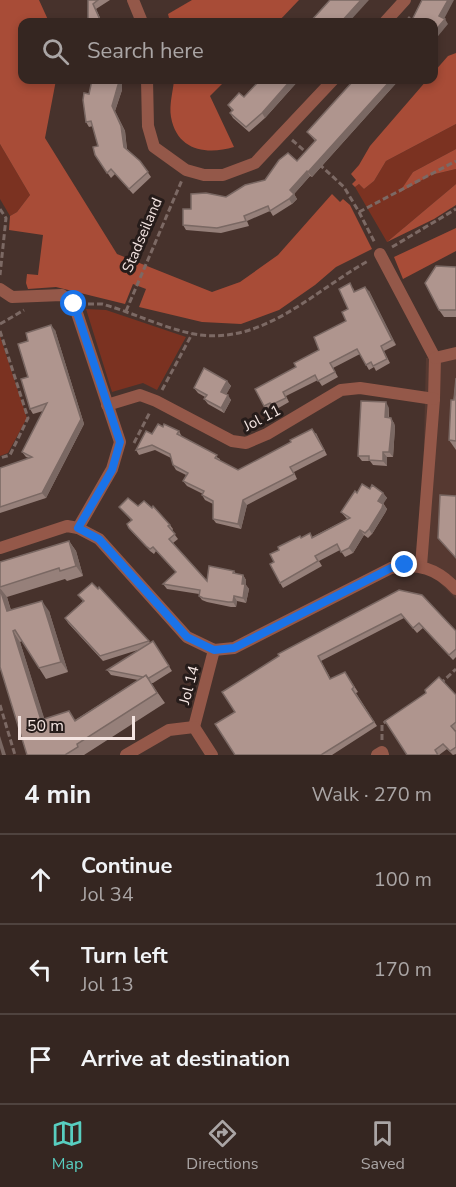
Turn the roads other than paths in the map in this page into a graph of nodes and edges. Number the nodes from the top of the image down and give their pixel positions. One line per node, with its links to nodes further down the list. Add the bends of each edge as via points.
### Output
1 (133, 0): 3 (street)
2 (405, 0): 4 (street)
3 (140, 18)
4 (389, 18)
5 (147, 84): 6 (street, via 147,126 154,147 186,170 204,176 223,175 255,164)
6 (329, 84)
7 (380, 254): 10 (street)
8 (0, 289): 12 (street, via 12,297 62,295 74,304)
9 (456, 353): 10 (street)
10 (435, 358): 11 (street)
11 (434, 399): 12 (street, Jol 11, via 360,388 341,390 246,443 232,441 140,395); 15 (street)
12 (107, 405): 13 (street, via 120,442 112,470)
13 (78, 528): 14 (street, via 67,526); 17 (street, via 99,539 187,637)
14 (0, 548)
15 (421, 566): 16 (street, via 432,569); 17 (street, via 391,568 234,648)
16 (456, 589)
17 (214, 650): 18 (street, Jol 14)
18 (194, 727): 19 (street, Jol 14, via 168,730); 20 (street, Jol 14)
19 (126, 755)
20 (212, 755)

